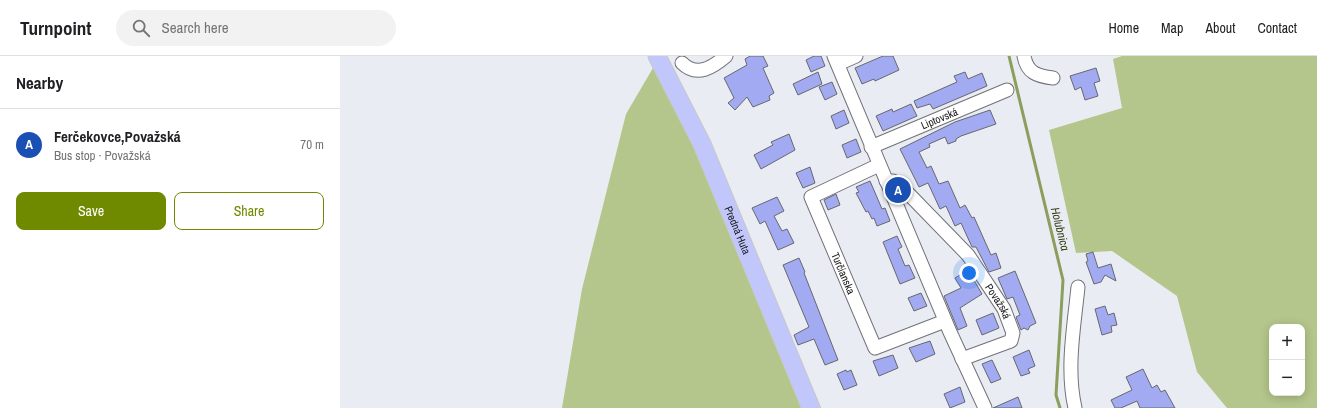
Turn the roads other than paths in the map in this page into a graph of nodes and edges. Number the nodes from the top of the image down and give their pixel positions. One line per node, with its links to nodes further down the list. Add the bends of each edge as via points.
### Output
1 (657, 56): 17 (main road, Predná Huta, via 702,144)
2 (726, 56): 6 (street, via 710,69 691,70)
3 (856, 56): 5 (street)
4 (1024, 56): 7 (street, via 1030,71 1039,77)
5 (836, 60): 9 (street)
6 (682, 63)
7 (1053, 78)
8 (1007, 90): 9 (street, Liptovská)
9 (871, 147): 10 (street)
10 (879, 165): 11 (street); 15 (street, Turčianska, via 811,197 875,348)
11 (886, 181): 12 (street, Považská, via 896,182); 13 (street)
12 (914, 200): 13 (street); 16 (street, Považská, via 968,255 1004,309 1013,333 1011,341)
13 (898, 210): 15 (street)
14 (1078, 287): 19 (street, via 1071,383)
15 (945, 321): 16 (street)
16 (962, 359): 18 (street)
17 (810, 408)
18 (985, 408)
19 (1075, 408)

